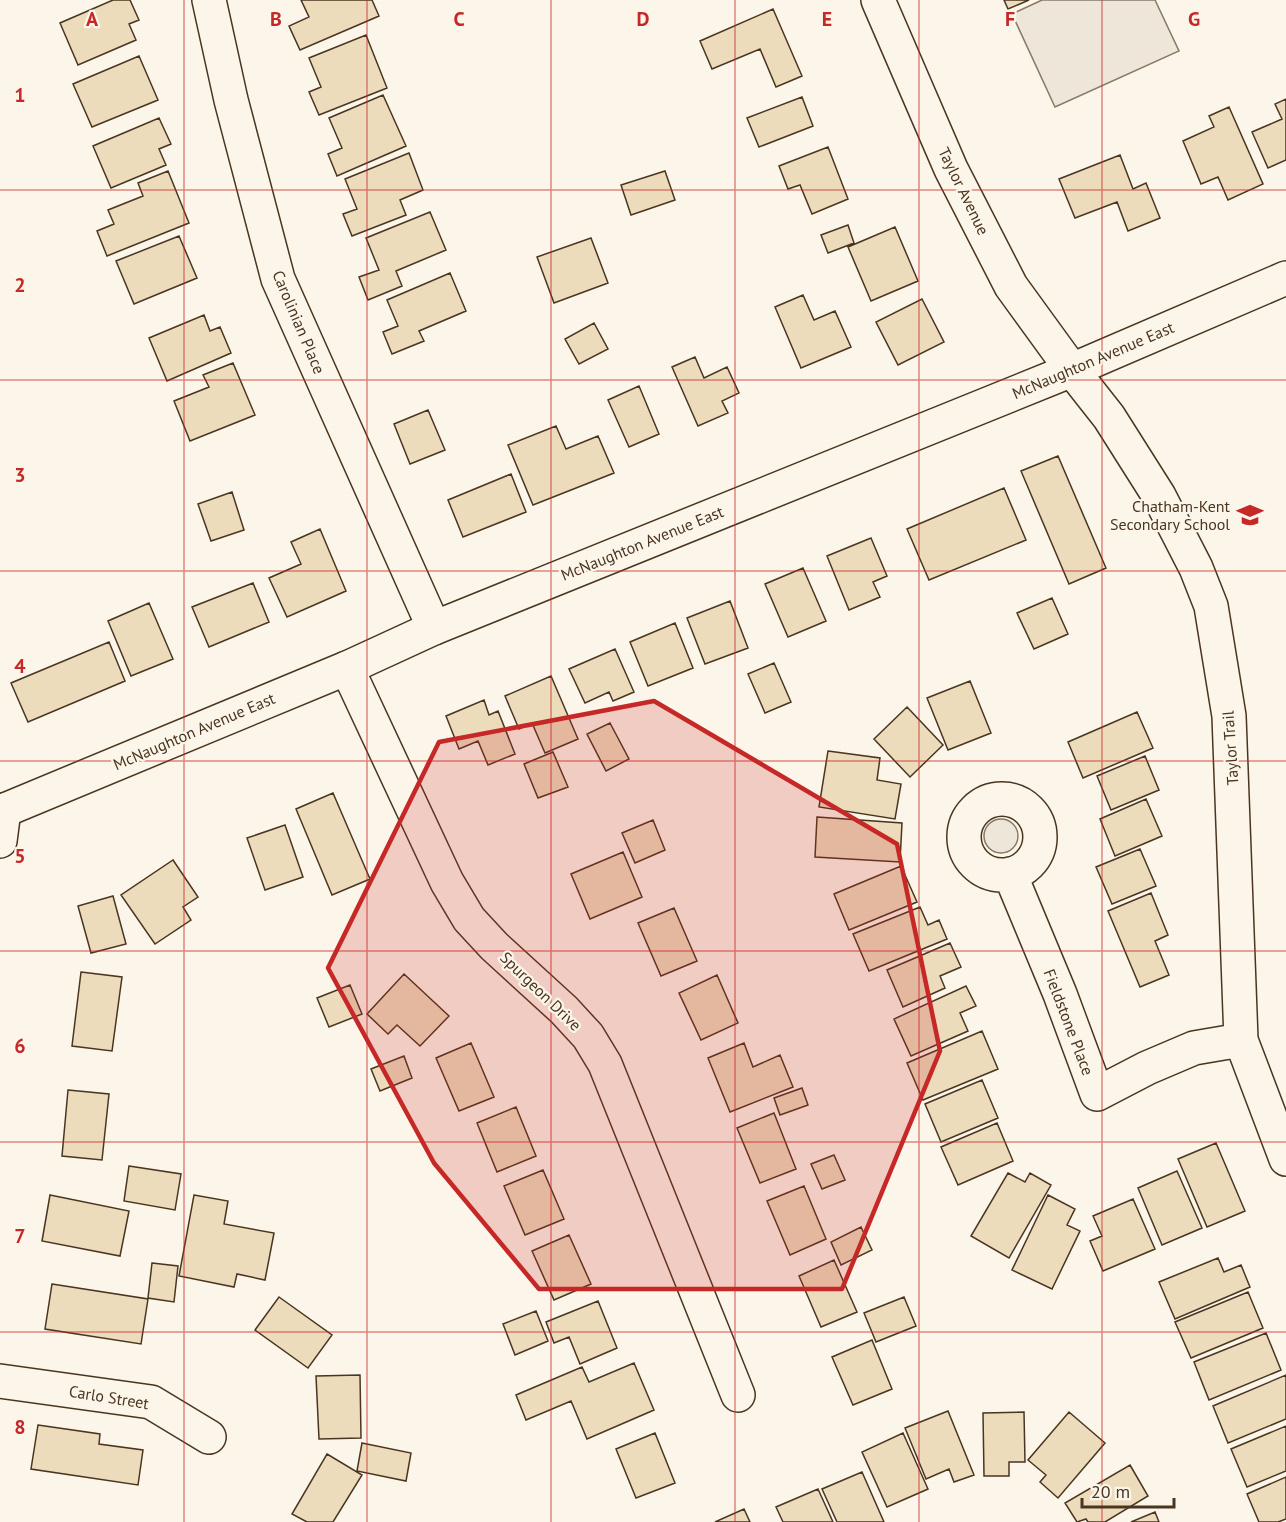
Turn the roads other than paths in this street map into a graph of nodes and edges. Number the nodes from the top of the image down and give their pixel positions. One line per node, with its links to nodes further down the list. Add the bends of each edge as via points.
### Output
1 (209, 0): 5 (street, Carolinian Place, via 278,279)
2 (878, 0): 4 (street, Taylor Avenue, via 951,169 1011,286)
3 (1286, 278): 4 (street, McNaughton Avenue East)
4 (1072, 370): 5 (street, McNaughton Avenue East); 9 (street, Taylor Trail, via 1109,417 1159,496 1211,606 1229,716)
5 (434, 628): 6 (street, McNaughton Avenue East)
6 (347, 668): 7 (street, McNaughton Avenue East); 12 (street, Spurgeon Drive, via 447,882 470,919 564,1010 588,1036 605,1064)
7 (1, 821)
8 (1010, 874): 9 (street, Fieldstone Place, via 1097,1094 1194,1048)
9 (1240, 1040): 10 (street, Taylor Trail)
10 (1286, 1159)
11 (0, 1381): 13 (street, Carlo Street, via 151,1402)
12 (738, 1395)
13 (208, 1437)

